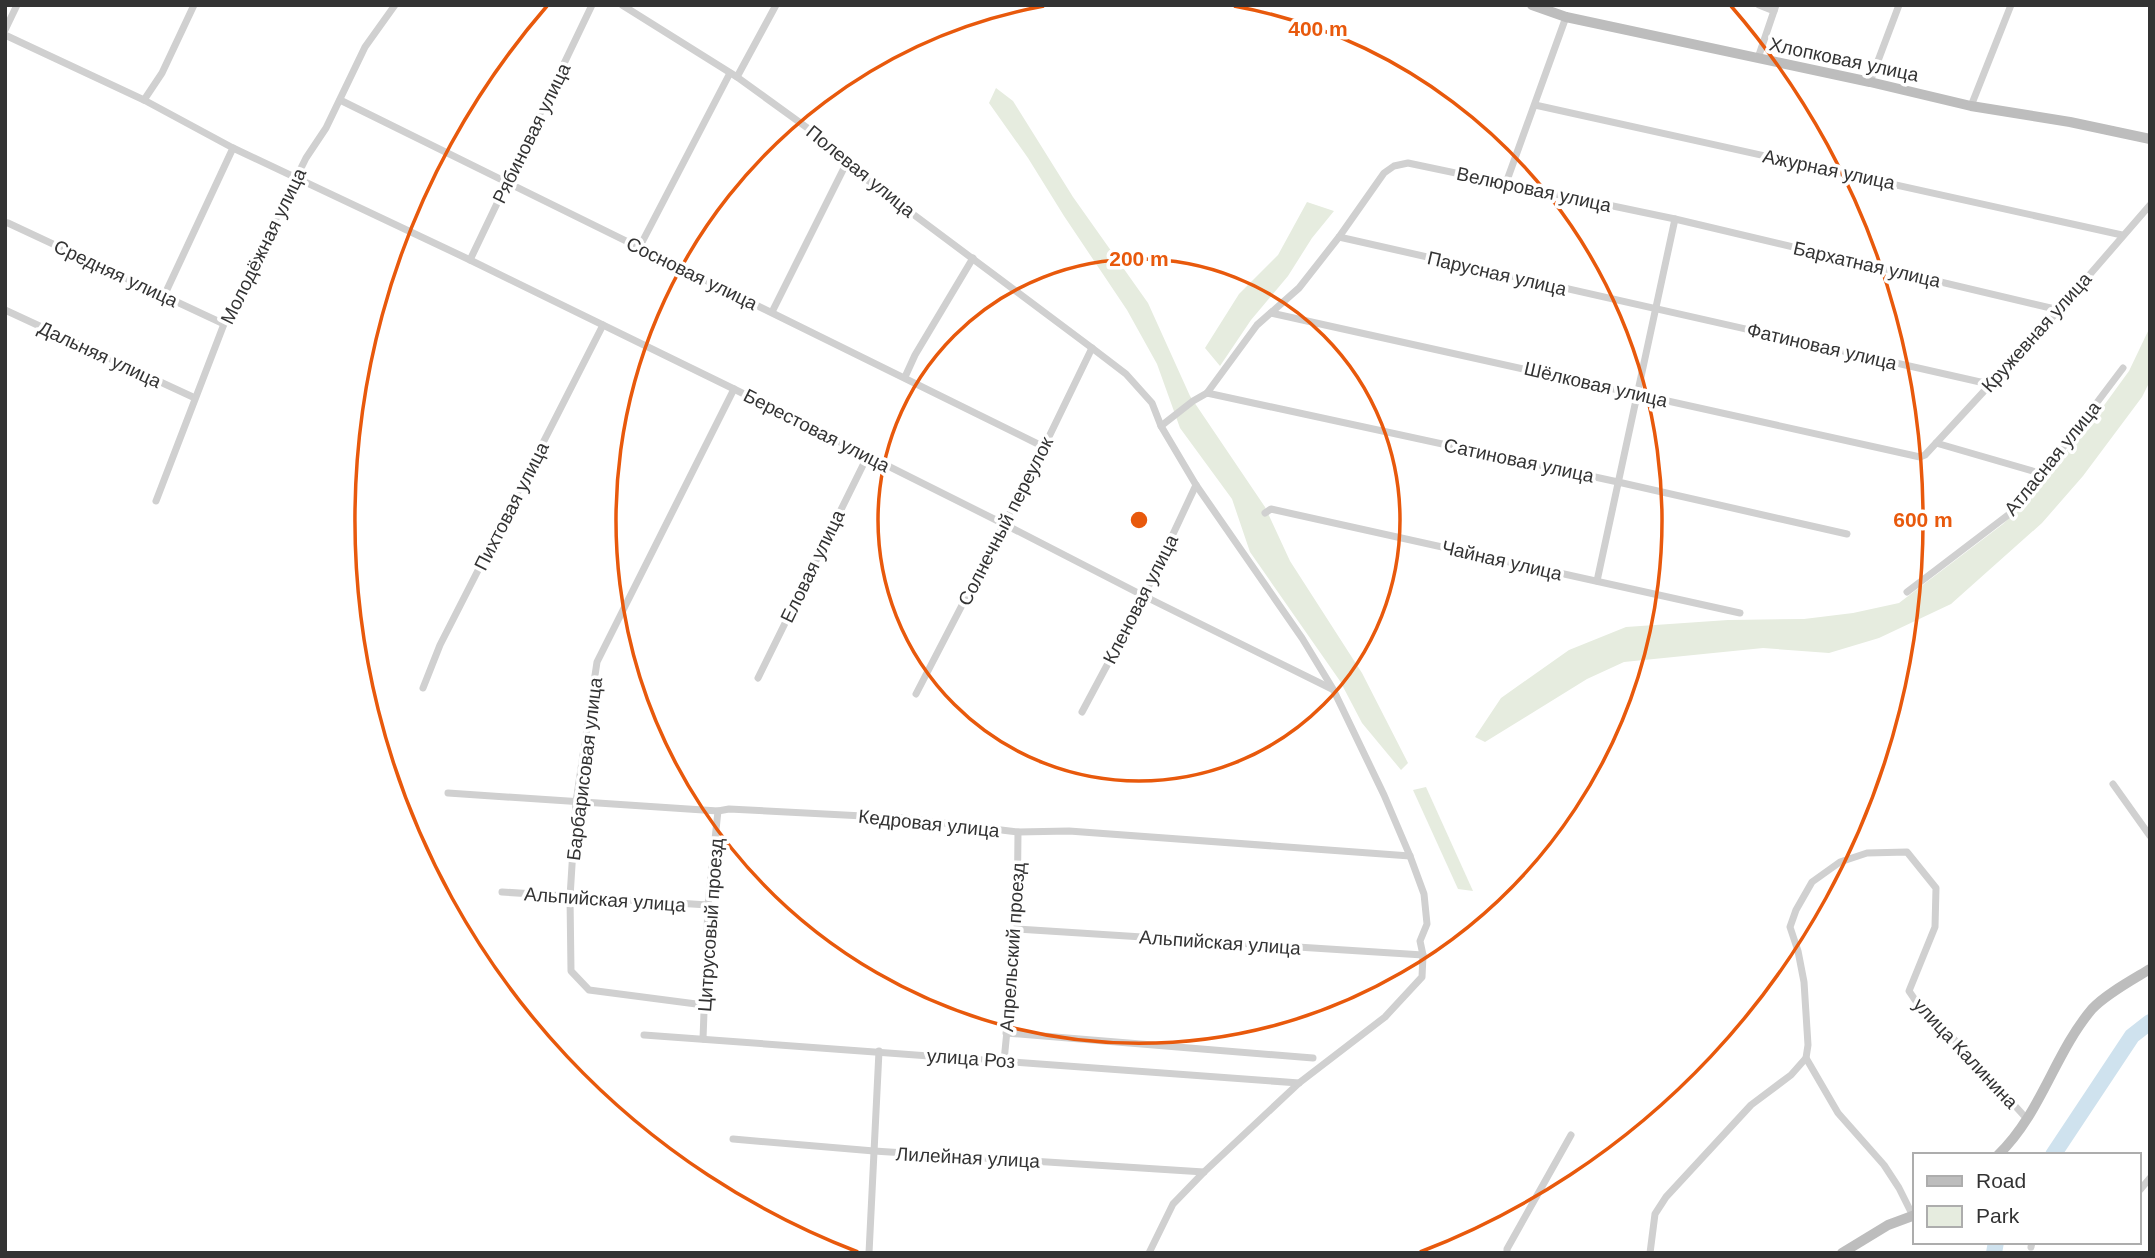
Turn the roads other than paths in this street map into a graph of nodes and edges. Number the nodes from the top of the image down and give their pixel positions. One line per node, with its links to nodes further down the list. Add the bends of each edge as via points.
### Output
1 (17, 5): 13 (street)
2 (194, 5): 17 (street)
3 (395, 5): 18 (street, Молодёжная улица, via 365,47)
4 (592, 5): 25 (street, Рябиновая улица)
5 (622, 5): 15 (street, Полевая улица)
6 (776, 5): 15 (street)
7 (1532, 5): 12 (street, Хлопковая улица)
8 (1759, 5): 11 (street)
9 (1899, 5): 16 (street)
10 (2011, 5): 20 (street)
11 (1775, 8): 14 (street)
12 (1566, 17): 14 (street, Хлопковая улица); 19 (street)
13 (5, 32): 17 (street, Берестовая улица)
14 (1758, 58): 16 (street, Хлопковая улица)
15 (733, 75): 23 (street, Полевая улица, via 831,145); 32 (street)
16 (1870, 82): 20 (street, Хлопковая улица)
17 (144, 100): 22 (street, Берестовая улица)
18 (340, 100): 24 (street, Молодёжная улица); 25 (street, Сосновая улица)
19 (1535, 105): 26 (street); 30 (street, Ажурная улица)
20 (1972, 106): 21 (street, Хлопковая улица)
21 (2150, 139)
22 (233, 148): 24 (street, Берестовая улица); 35 (street)
23 (846, 164): 33 (street, Полевая улица); 39 (street)
24 (297, 177): 34 (street, Берестовая улица); 41 (street, Молодёжная улица)
25 (507, 183): 32 (street, Сосновая улица); 34 (street, Рябиновая улица)
26 (1507, 183): 28 (street, Велюровая улица); 31 (street, Велюровая улица, via 1408,163 1394,166 1384,173)
27 (2150, 205): 30 (street, Кружевная улица)
28 (1675, 219): 36 (street); 38 (street, Бархатная улица)
29 (8, 223): 35 (street, Средняя улица)
30 (2122, 235): 38 (street, Кружевная улица)
31 (1339, 237): 36 (street, Парусная улица); 40 (street, via 1299,288)
32 (639, 248): 39 (street, Сосновая улица)
33 (973, 258): 43 (street, Полевая улица); 45 (street)
34 (470, 260): 42 (street, Берестовая улица)
35 (164, 296): 41 (street, Средняя улица)
36 (1655, 308): 46 (street, Фатиновая улица); 49 (street)
37 (5, 310): 50 (street, Дальняя улица)
38 (2059, 310): 46 (street, Кружевная улица)
39 (772, 312): 45 (street, Сосновая улица)
40 (1271, 313): 48 (street); 49 (street, Шёлковая улица)
41 (225, 324): 50 (street, Молодёжная улица)
42 (603, 326): 47 (street, Берестовая улица); 68 (street, Пихтовая улица, via 440,645)
43 (1093, 348): 51 (street, Полевая улица, via 1153,403); 53 (street, Солнечный переулок)
44 (2123, 368): 56 (street, Атласная улица)
45 (905, 377): 53 (street, Сосновая улица)
46 (1989, 384): 52 (street, Кружевная улица)
47 (734, 389): 54 (street, Берестовая улица); 74 (street, Барбарисовая улица, via 597,662)
48 (1207, 393): 51 (street); 57 (street, Сатиновая улица)
49 (1637, 393): 55 (street, Шёлковая улица); 57 (street)
50 (195, 398): 59 (street, Молодёжная улица)
51 (1161, 426): 58 (street, Полевая улица)
52 (1936, 443): 55 (street, Кружевная улица); 56 (street)
53 (1044, 447): 61 (street, Солнечный переулок)
54 (868, 455): 61 (street, Берестовая улица); 67 (street, Еловая улица)
55 (1920, 457)
56 (2043, 474): 64 (street, Атласная улица, via 2012,512)
57 (1618, 482): 62 (street, Сатиновая улица); 63 (street)
58 (1196, 485): 65 (street, Кленовая улица); 69 (street, Полевая улица)
59 (156, 501)
60 (1265, 513): 63 (street, Чайная улица, via 1271,509)
61 (1004, 524): 65 (street, Берестовая улица); 70 (street, Солнечный переулок)
62 (1847, 534)
63 (1597, 581): 66 (street, Чайная улица)
64 (1907, 592)
65 (1144, 597): 69 (street, Берестовая улица); 71 (street, Кленовая улица)
66 (1740, 613)
67 (758, 677)
68 (423, 688)
69 (1333, 689): 78 (street, Полевая улица)
70 (916, 694)
71 (1082, 712)
72 (2113, 784): 77 (street)
73 (448, 793): 74 (street, Кедровая улица)
74 (576, 802): 75 (street, Кедровая улица); 80 (street, Барбарисовая улица)
75 (718, 811): 76 (street, Кедровая улица, via 902,818); 81 (street, Цитрусовый проезд)
76 (1018, 832): 78 (street, Кедровая улица, via 1069,831); 82 (street, Апрельский проезд)
77 (2150, 836)
78 (1410, 856): 83 (street, Полевая улица, via 1424,894)
79 (502, 892): 80 (street, Альпийская улица)
80 (570, 897): 81 (street, Альпийская улица); 85 (street, Барбарисовая улица, via 571,971 589,990)
81 (708, 905): 85 (street, Цитрусовый проезд)
82 (1017, 929): 83 (street, Альпийская улица); 86 (street, Апрельский проезд)
83 (1423, 955): 93 (street, Полевая улица, via 1422,977 1385,1017)
84 (2150, 969): 94 (street, via 2094,1007 2068,1041)
85 (704, 1005): 88 (street, Цитрусовый проезд)
86 (1006, 1033): 90 (street, улица Роз); 92 (street, Апрельский проезд)
87 (644, 1035): 88 (street, улица Роз)
88 (703, 1040): 89 (street, улица Роз)
89 (879, 1051): 92 (street, улица Роз); 97 (street)
90 (1313, 1058)
91 (1806, 1058): 94 (street, улица Калинина, via 1804,982 1790,927 1796,909 1812,882 1840,862 1867,853 1907,852 1936,888 1935,927 1909,991 1924,1013); 100 (street, via 1838,1113 1884,1165); 105 (street, via 1751,1105 1666,1197 1655,1214)
92 (1004, 1061): 93 (street, улица Роз)
93 (1299, 1083): 99 (street, Полевая улица)
94 (2028, 1119): 98 (street)
95 (1571, 1135): 102 (street)
96 (733, 1139): 97 (street, Лилейная улица)
97 (874, 1152): 99 (street, Лилейная улица); 103 (street)
98 (2000, 1153)
99 (1204, 1172): 104 (street, Полевая улица, via 1173,1204)
100 (1913, 1213)
101 (1913, 1215): 106 (street)
102 (1507, 1251)
103 (869, 1253)
104 (1149, 1253)
105 (1650, 1253)
106 (1842, 1253)

